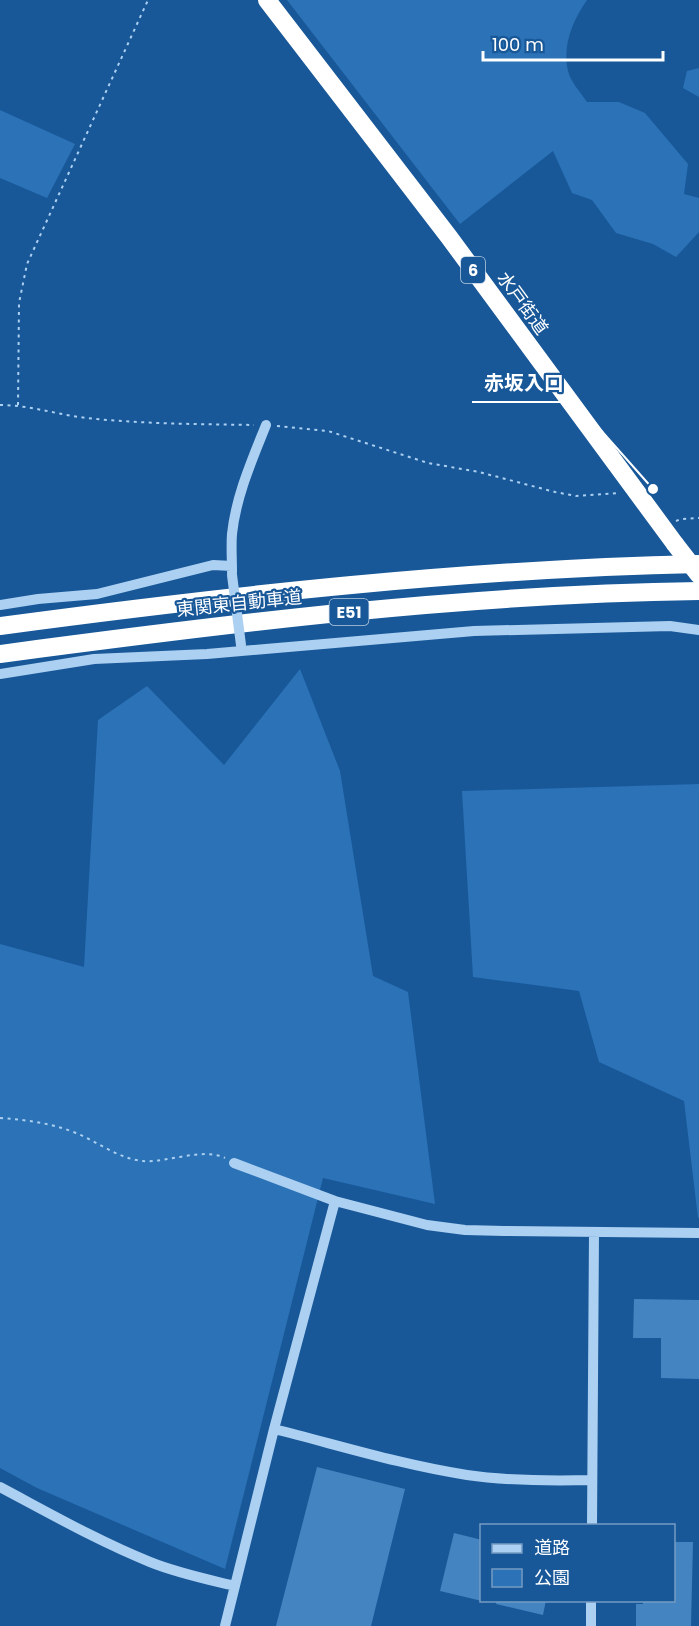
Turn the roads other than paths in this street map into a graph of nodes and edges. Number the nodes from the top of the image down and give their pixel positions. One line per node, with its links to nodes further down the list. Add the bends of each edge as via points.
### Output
1 (267, 0): 5 (highway, 水戸街道 / 6, bridge, via 449,237)
2 (266, 425): 4 (street, via 243,483 232,531)
3 (699, 564): 8 (highway, 東関東自動車道 / E51, via 386,581)
4 (232, 570): 7 (street, via 213,565 97,594); 10 (street, bridge)
5 (699, 575)
6 (699, 591): 11 (highway, 東関東自動車道 / E51, via 524,598 387,609)
7 (0, 605)
8 (0, 626)
9 (699, 630): 10 (street, via 670,626 474,632)
10 (241, 649): 12 (street, via 94,659)
11 (0, 654)
12 (0, 674)
13 (234, 1163): 14 (street)
14 (335, 1201): 15 (street, via 426,1225); 17 (street)
15 (594, 1233): 16 (street); 18 (street)
16 (699, 1233)
17 (274, 1429): 18 (street, via 470,1475); 21 (street)
18 (592, 1480): 20 (street)
19 (0, 1487): 21 (street, via 152,1563)
20 (592, 1524)
21 (235, 1586): 23 (street)
22 (591, 1602): 24 (street)
23 (225, 1626)
24 (591, 1626)

